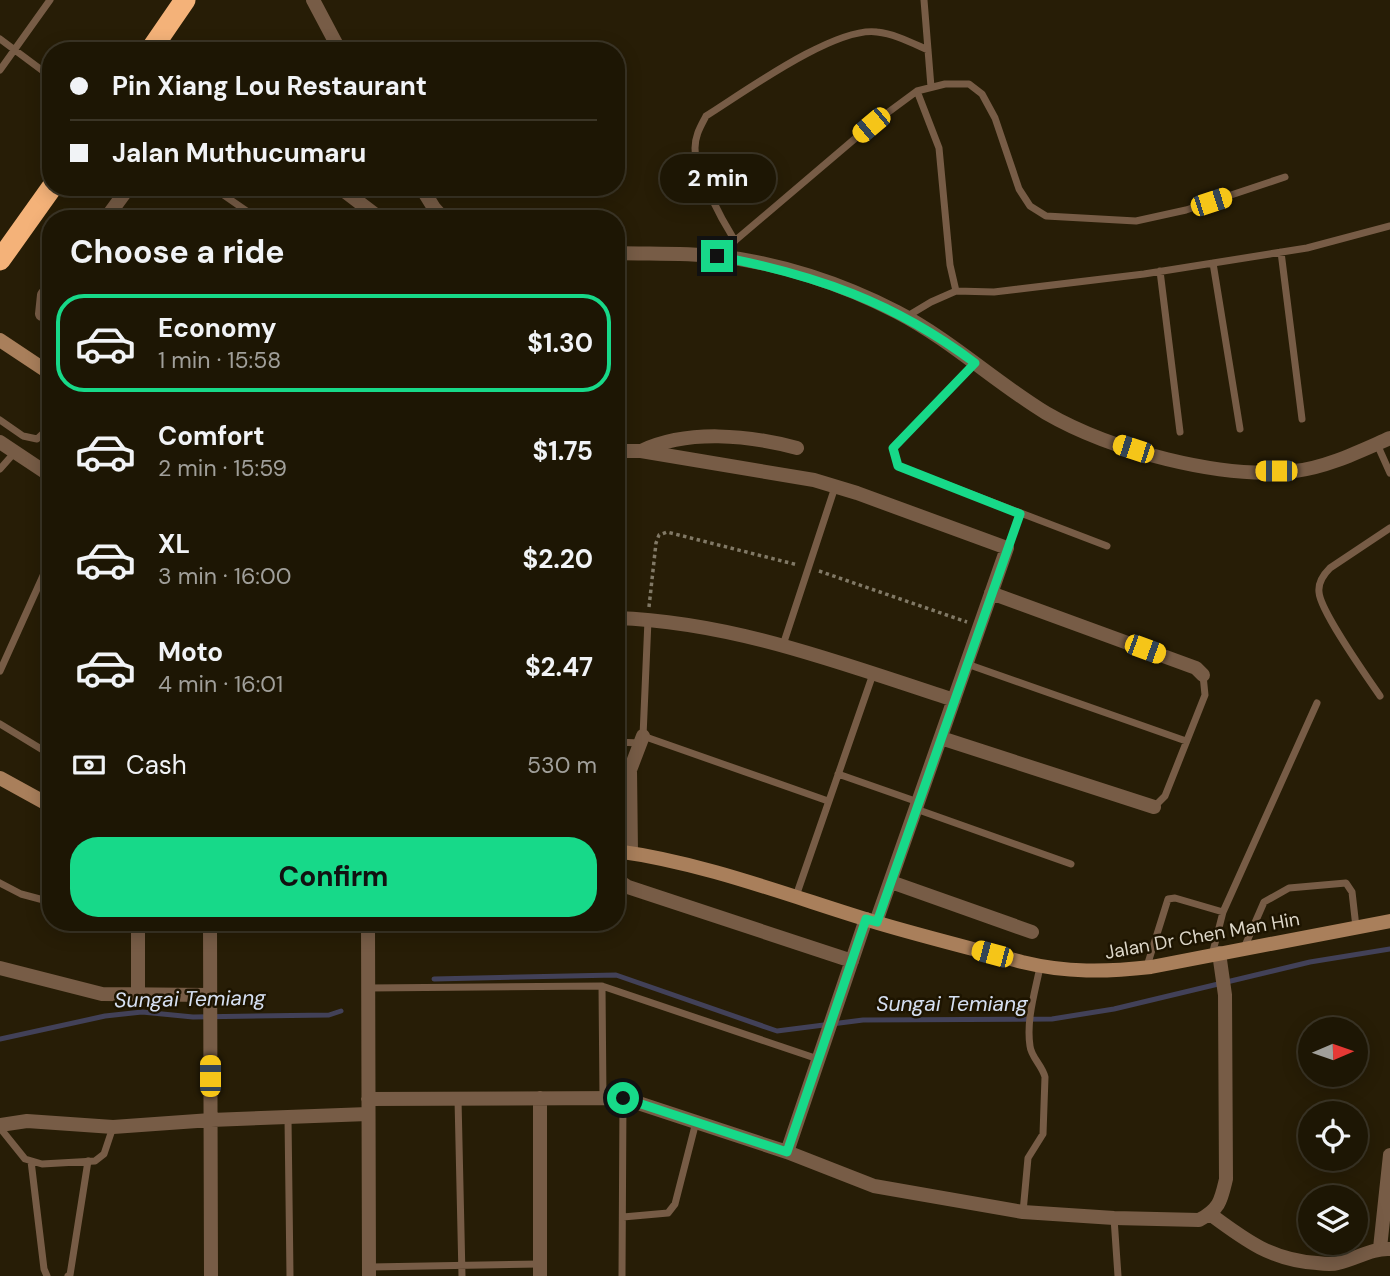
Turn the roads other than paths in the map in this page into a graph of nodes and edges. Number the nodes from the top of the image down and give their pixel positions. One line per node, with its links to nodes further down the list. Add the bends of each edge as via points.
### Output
1 (50, 0): 8 (lane)
2 (185, 0): 6 (highway)
3 (313, 0): 7 (street)
4 (924, 0): 9 (lane)
5 (0, 39): 8 (lane)
6 (158, 42)
7 (335, 42)
8 (15, 49): 10 (lane); 11 (lane)
9 (928, 50): 12 (lane); 21 (lane, via 888,34 859,33 812,50 706,116 695,150 713,201)
10 (0, 70)
11 (42, 70)
12 (931, 87): 13 (lane); 14 (lane, via 970,84 982,94 1019,189 1030,206 1046,216 1136,220 1186,210)
13 (917, 91): 21 (lane); 28 (lane, via 939,148)
14 (1285, 177)
15 (46, 196): 25 (highway)
16 (225, 196): 18 (lane)
17 (351, 196): 19 (street)
18 (245, 210)
19 (369, 210)
20 (1390, 226): 22 (lane)
21 (735, 241): 24 (lane)
22 (1281, 252): 26 (lane); 33 (lane)
23 (625, 253): 24 (street)
24 (717, 256): 29 (street, via 825,282)
25 (0, 260)
26 (1213, 263): 27 (lane); 35 (lane)
27 (1160, 271): 28 (lane, via 993,292); 36 (lane)
28 (956, 291): 29 (lane)
29 (905, 317): 31 (street)
30 (0, 340): 32 (street)
31 (975, 363): 38 (street, via 1046,412 1096,437 1152,456 1237,471 1296,471); 48 (lane, via 893,448 898,466)
32 (42, 368)
33 (1302, 419)
34 (0, 420): 37 (lane, via 23,436 37,439)
35 (1240, 429)
36 (1180, 432)
37 (42, 434)
38 (1384, 441): 46 (lane)
39 (0, 442): 42 (street)
40 (797, 449): 41 (street, via 761,439 701,438 660,442)
41 (641, 451): 43 (street); 47 (street)
42 (15, 452): 44 (lane); 45 (street)
43 (625, 452)
44 (0, 469)
45 (42, 470)
46 (1390, 473)
47 (835, 487): 51 (street); 56 (lane)
48 (1020, 514): 50 (lane); 51 (lane)
49 (1390, 528): 61 (lane, via 1330,568 1318,591)
50 (1107, 546)
51 (1007, 548): 53 (street)
52 (42, 578): 58 (lane)
53 (991, 593): 57 (street); 60 (street, via 1196,668)
54 (625, 619): 55 (street)
55 (648, 620): 56 (street); 66 (lane)
56 (783, 645): 59 (street)
57 (967, 664): 62 (street); 68 (lane)
58 (0, 671)
59 (873, 674): 62 (street); 70 (lane)
60 (1203, 675): 68 (lane, via 1205,695)
61 (1380, 696)
62 (954, 701): 65 (street)
63 (1317, 704): 84 (lane)
64 (0, 724): 69 (lane)
65 (941, 738): 74 (street); 75 (street)
66 (641, 739): 67 (lane); 73 (lane); 77 (street, via 630,770)
67 (625, 741)
68 (1186, 741): 75 (lane, via 1165,796)
69 (42, 750)
70 (838, 774): 73 (lane); 74 (lane)
71 (0, 778): 72 (street)
72 (42, 801)
73 (828, 802): 82 (lane)
74 (917, 806): 78 (lane); 79 (street)
75 (1154, 807)
76 (625, 852): 77 (street, Jalan Dr Chen Man Hin)
77 (631, 853): 82 (street, Jalan Dr Chen Man Hin)
78 (1071, 864)
79 (891, 882): 85 (street); 91 (street)
80 (0, 883): 83 (lane)
81 (625, 885): 94 (street)
82 (796, 896): 85 (street, Jalan Dr Chen Man Hin)
83 (42, 900)
84 (1223, 912): 93 (lane); 96 (lane, via 1168,899)
85 (871, 921): 94 (street); 95 (street, Jalan Dr Chen Man Hin)
86 (1390, 921): 87 (street, Jalan Dr Chen Man Hin)
87 (1356, 927): 92 (street, Jalan Dr Chen Man Hin); 92 (lane, via 1352,892 1346,883 1289,888 1264,902)
88 (138, 931): 100 (street)
89 (210, 931): 101 (street)
90 (368, 931): 99 (street)
91 (1032, 932)
92 (1244, 948): 93 (street, Jalan Dr Chen Man Hin)
93 (1216, 954): 96 (street, Jalan Dr Chen Man Hin); 118 (street, via 1225,995 1226,1179 1220,1203)
94 (852, 961): 102 (street)
95 (1040, 967): 96 (street, Jalan Dr Chen Man Hin, via 1095,972); 117 (lane, via 1031,1006 1030,1048 1045,1077 1044,1134 1028,1157)
96 (1147, 967)
97 (0, 968): 100 (street, via 102,994)
98 (602, 986): 99 (lane); 102 (lane); 104 (lane)
99 (368, 988): 107 (street)
100 (138, 996): 101 (street)
101 (210, 1000): 109 (street)
102 (818, 1059): 113 (street)
103 (540, 1098): 104 (street); 106 (street); 123 (street)
104 (603, 1098): 105 (street)
105 (623, 1098): 110 (street); 119 (lane)
106 (458, 1099): 107 (street); 122 (lane)
107 (368, 1106): 108 (street); 124 (street)
108 (288, 1117): 109 (street); 128 (lane)
109 (211, 1120): 112 (street); 127 (street)
110 (696, 1122): 113 (street); 119 (lane, via 675,1204 668,1213)
111 (0, 1127): 112 (street, via 27,1121); 115 (lane)
112 (113, 1127): 116 (lane, via 104,1154)
113 (787, 1152): 117 (street, via 874,1186)
114 (1390, 1155): 121 (street)
115 (31, 1161): 116 (lane); 125 (lane)
116 (88, 1161): 126 (lane)
117 (1023, 1212): 120 (street)
118 (1210, 1214): 120 (street, via 1199,1220); 121 (street, via 1271,1255 1301,1262 1335,1264)
119 (622, 1217): 130 (lane)
120 (1114, 1218): 131 (lane)
121 (1385, 1249)
122 (461, 1266): 123 (lane); 124 (lane); 129 (lane)
123 (540, 1270)
124 (369, 1272)
125 (47, 1276)
126 (68, 1276)
127 (211, 1276)
128 (290, 1276)
129 (461, 1276)
130 (622, 1276)
131 (1118, 1276)

